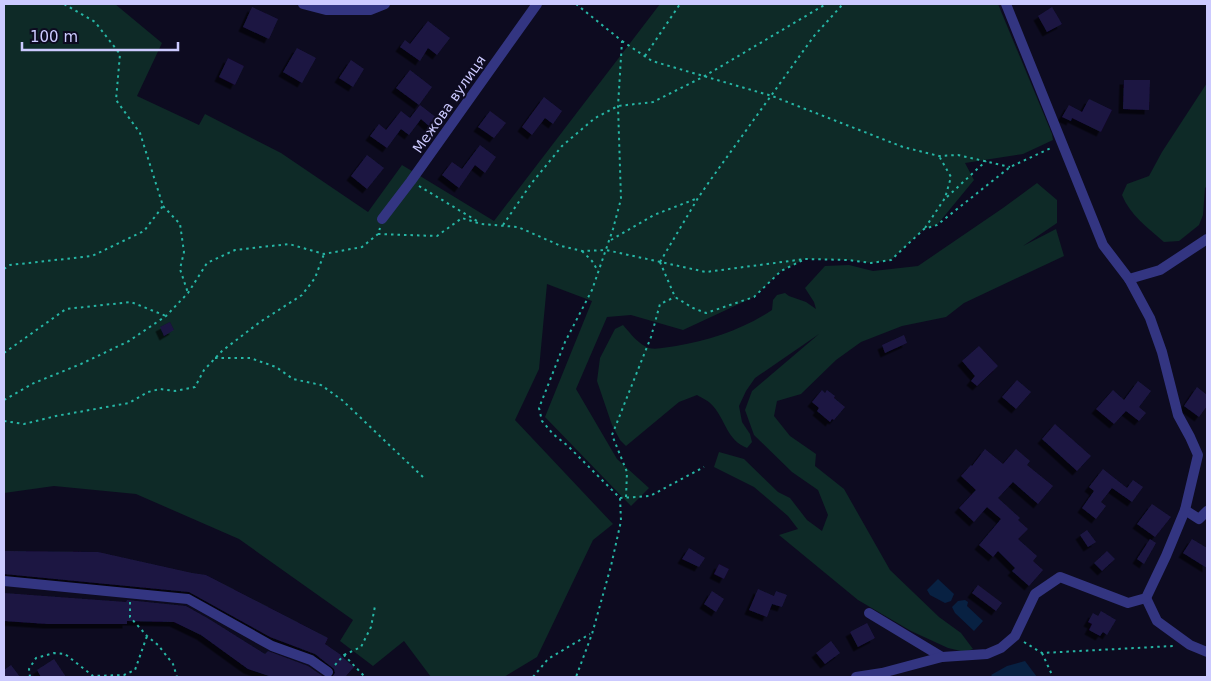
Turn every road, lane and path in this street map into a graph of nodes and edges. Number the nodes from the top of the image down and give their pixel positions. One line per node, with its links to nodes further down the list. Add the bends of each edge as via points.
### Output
1 (64, 4): 22 (path, via 95,22 120,54 116,100 140,132)
2 (303, 4): 3 (street, via 326,10 370,10)
3 (385, 4)
4 (537, 4): 19 (street, Межова вулиця)
5 (576, 4): 10 (path)
6 (680, 4): 11 (path)
7 (826, 4): 12 (path)
8 (843, 4): 13 (path, via 814,36)
9 (1006, 4): 15 (street)
10 (622, 41): 11 (path); 14 (path)
11 (645, 56): 12 (path)
12 (703, 77): 13 (path); 14 (path, via 653,102)
13 (772, 96): 16 (path, via 903,147); 20 (path)
14 (618, 106): 25 (path, via 595,118 562,146); 28 (path, via 621,199)
15 (1062, 142): 18 (path); 36 (street, via 1104,245)
16 (939, 156): 17 (path, via 958,155); 21 (path, via 951,177)
17 (986, 161): 18 (path); 21 (path)
18 (1010, 167): 26 (path, via 938,226)
19 (412, 182): 23 (street, Межова вулиця); 24 (path)
20 (698, 198): 28 (path, via 654,215); 33 (path)
21 (945, 198): 26 (path)
22 (163, 206): 34 (path, via 144,231 92,256 10,265); 37 (path, via 180,224 184,252 180,269)
23 (382, 219)
24 (481, 224): 25 (path); 31 (path, via 462,218 437,236 378,234 362,247)
25 (503, 225): 30 (path, via 518,227 561,246)
26 (924, 229): 32 (path, via 891,260 871,263)
27 (1207, 239): 36 (street, via 1160,270)
28 (609, 241): 29 (path)
29 (606, 250): 30 (path); 33 (path); 35 (path)
30 (582, 251): 35 (path)
31 (324, 254): 37 (path, via 288,244 235,250 207,263); 41 (path, via 315,278 302,295 260,322)
32 (805, 259): 33 (path, via 706,272); 38 (path, via 782,271 754,297 706,313)
33 (660, 262): 38 (path)
34 (4, 269)
35 (598, 272): 46 (path, via 539,408 542,421 553,434)
36 (1129, 279): 48 (street, via 1150,318 1178,415 1198,455)
37 (188, 292): 39 (path)
38 (675, 297): 47 (path, via 660,304 612,435 627,472)
39 (166, 316): 40 (path, via 131,302 66,309); 42 (path, via 129,340)
40 (4, 353)
41 (215, 358): 43 (path, via 195,387 175,391 160,389 129,403 24,424); 45 (path, via 250,358 276,367 293,379 321,385 342,400)
42 (4, 400)
43 (4, 422)
44 (704, 467): 47 (path, via 650,496)
45 (425, 478)
46 (620, 498): 47 (path); 55 (path, via 621,521)
47 (626, 498)
48 (1185, 510): 49 (street, via 1199,519); 52 (street)
49 (1207, 511)
50 (4, 581): 51 (street)
51 (130, 593): 56 (path, via 130,617); 63 (street, via 188,599 272,646 311,660)
52 (1146, 598): 57 (street, via 1128,603 1060,577 1035,594); 58 (street, via 1157,621)
53 (375, 606): 61 (path, via 371,626 361,647)
54 (869, 613): 62 (street)
55 (592, 634): 68 (path, via 548,659); 69 (path)
56 (147, 636): 65 (path, via 135,670 124,675 93,676 65,654 54,653 36,658 29,669); 66 (path, via 174,664)
57 (1015, 636): 60 (path); 62 (street, via 1002,648 987,654)
58 (1190, 645): 59 (street); 60 (path)
59 (1207, 652)
60 (1042, 653): 71 (path)
61 (344, 655): 63 (path); 67 (path)
62 (942, 657): 64 (street)
63 (328, 672)
64 (883, 675): 70 (street)
65 (30, 677)
66 (177, 677)
67 (365, 677)
68 (533, 677)
69 (576, 677)
70 (856, 677)
71 (1053, 677)

